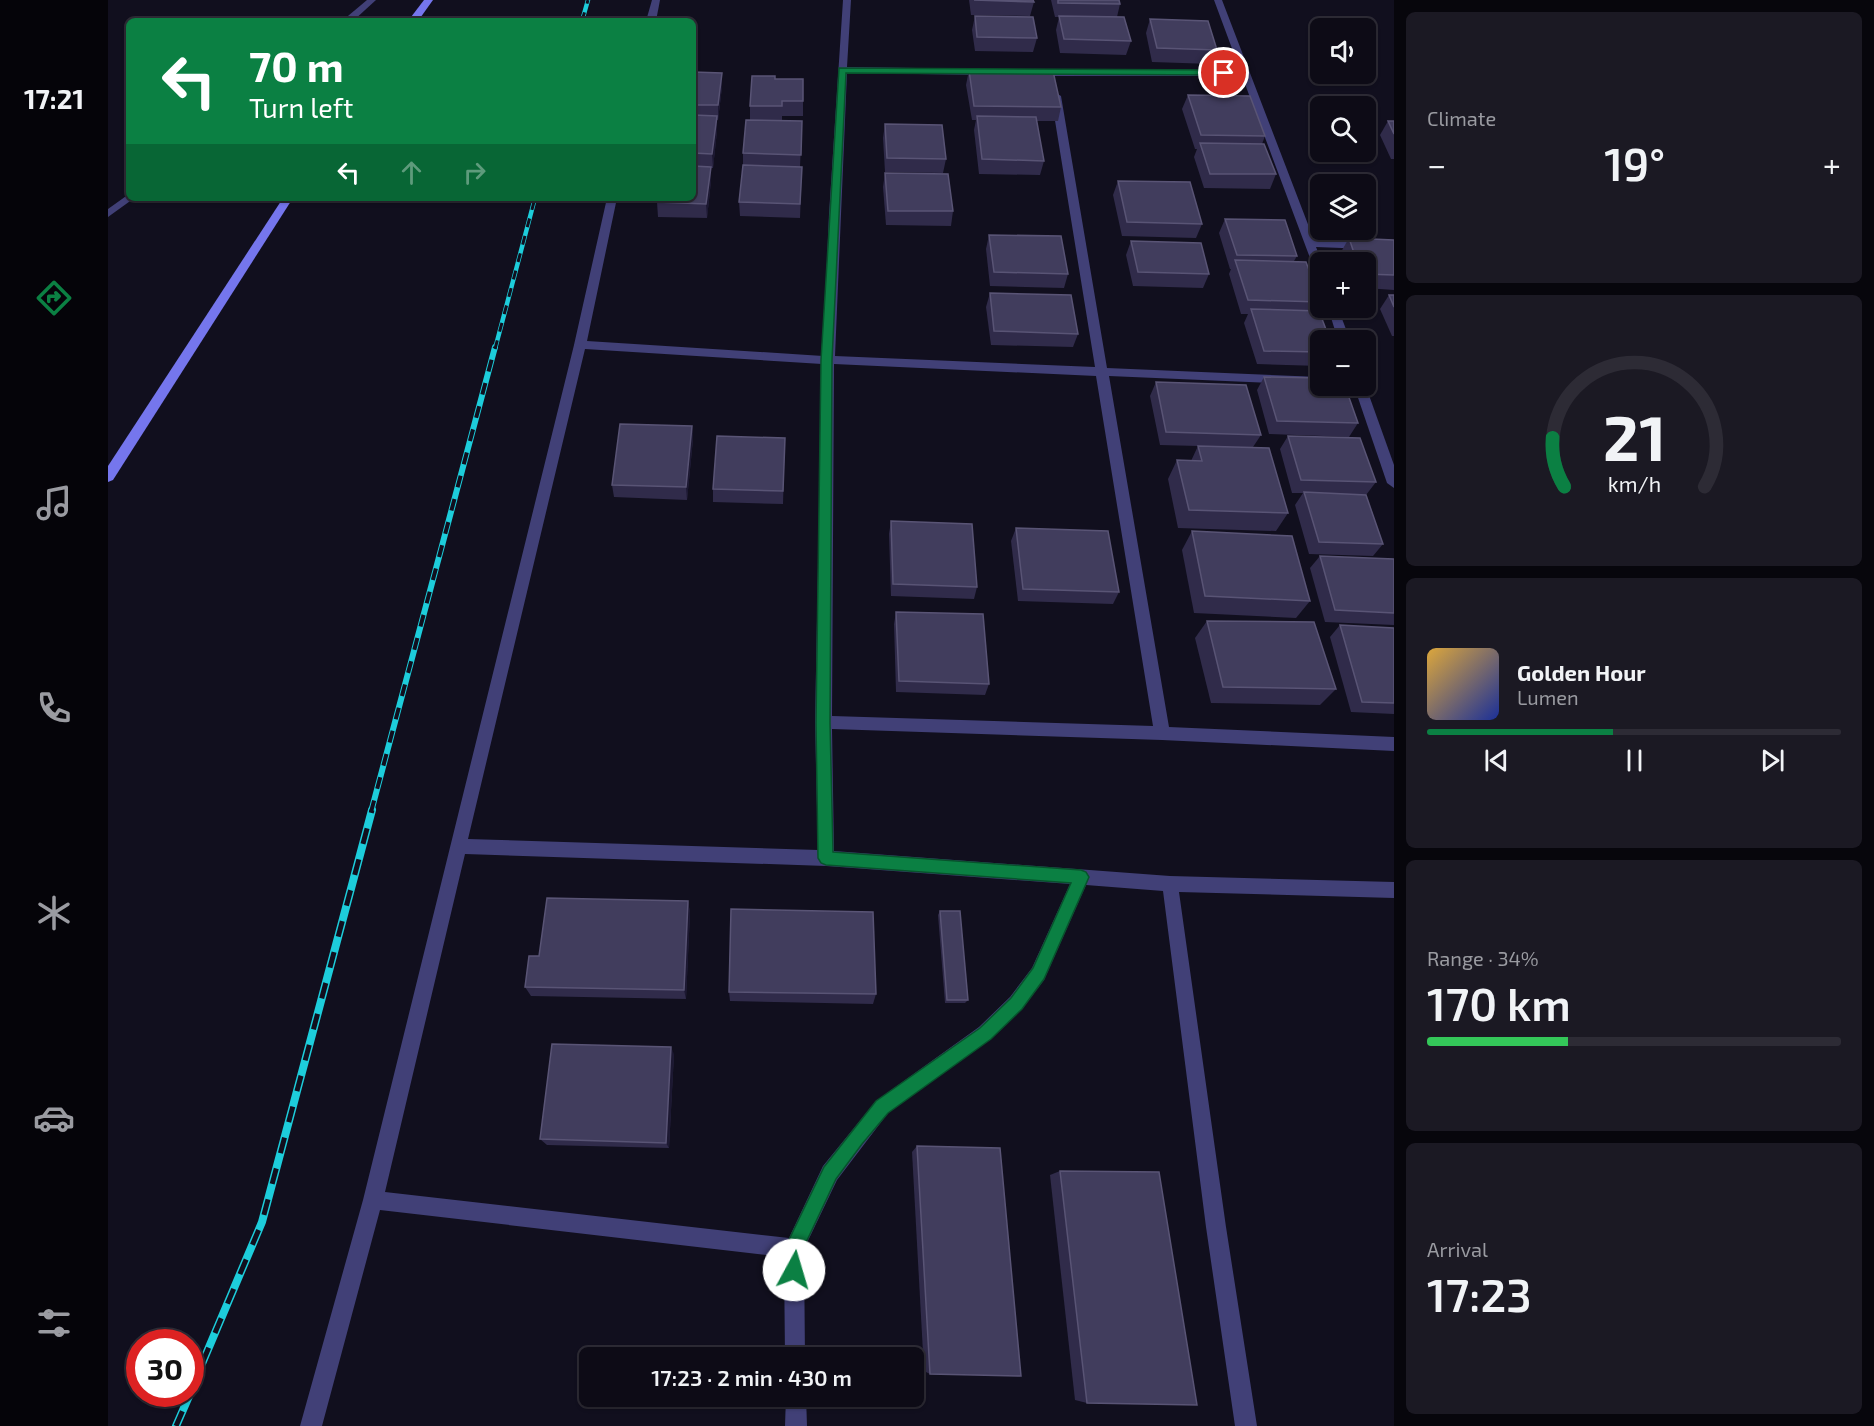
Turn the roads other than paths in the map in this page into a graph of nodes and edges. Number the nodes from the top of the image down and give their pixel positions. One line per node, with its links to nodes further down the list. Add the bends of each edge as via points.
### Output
1 (372, 0): 6 (street)
2 (429, 0): 7 (street)
3 (656, 0): 8 (street)
4 (847, 0): 9 (street)
5 (1218, 0): 13 (street)
6 (351, 18)
7 (415, 18)
8 (652, 18)
9 (842, 70): 10 (street); 22 (street)
10 (993, 72)
11 (1017, 72): 12 (street)
12 (1052, 73): 13 (street); 23 (street)
13 (1245, 73): 18 (street)
14 (126, 199): 17 (street)
15 (286, 201): 26 (street)
16 (611, 201): 21 (street)
17 (108, 214)
18 (1310, 243): 19 (street); 20 (street)
19 (1394, 246)
20 (1313, 252)
21 (580, 345): 22 (street); 31 (street)
22 (827, 360): 23 (street); 28 (street)
23 (1102, 372): 24 (street); 29 (street)
24 (1310, 381)
25 (1364, 396): 27 (street)
26 (108, 477)
27 (1394, 483)
28 (823, 723): 29 (street); 32 (street)
29 (1162, 733): 30 (street)
30 (1394, 744)
31 (460, 846): 32 (street); 36 (street)
32 (826, 858): 33 (street)
33 (1081, 877): 34 (street); 37 (street, via 1038,974 1016,1004 985,1033 882,1107 830,1173)
34 (1170, 884): 35 (street); 42 (street)
35 (1394, 890)
36 (373, 1200): 37 (street); 40 (street)
37 (794, 1248): 38 (street)
38 (795, 1347)
39 (796, 1407): 41 (street)
40 (311, 1426)
41 (796, 1426)
42 (1246, 1426)

